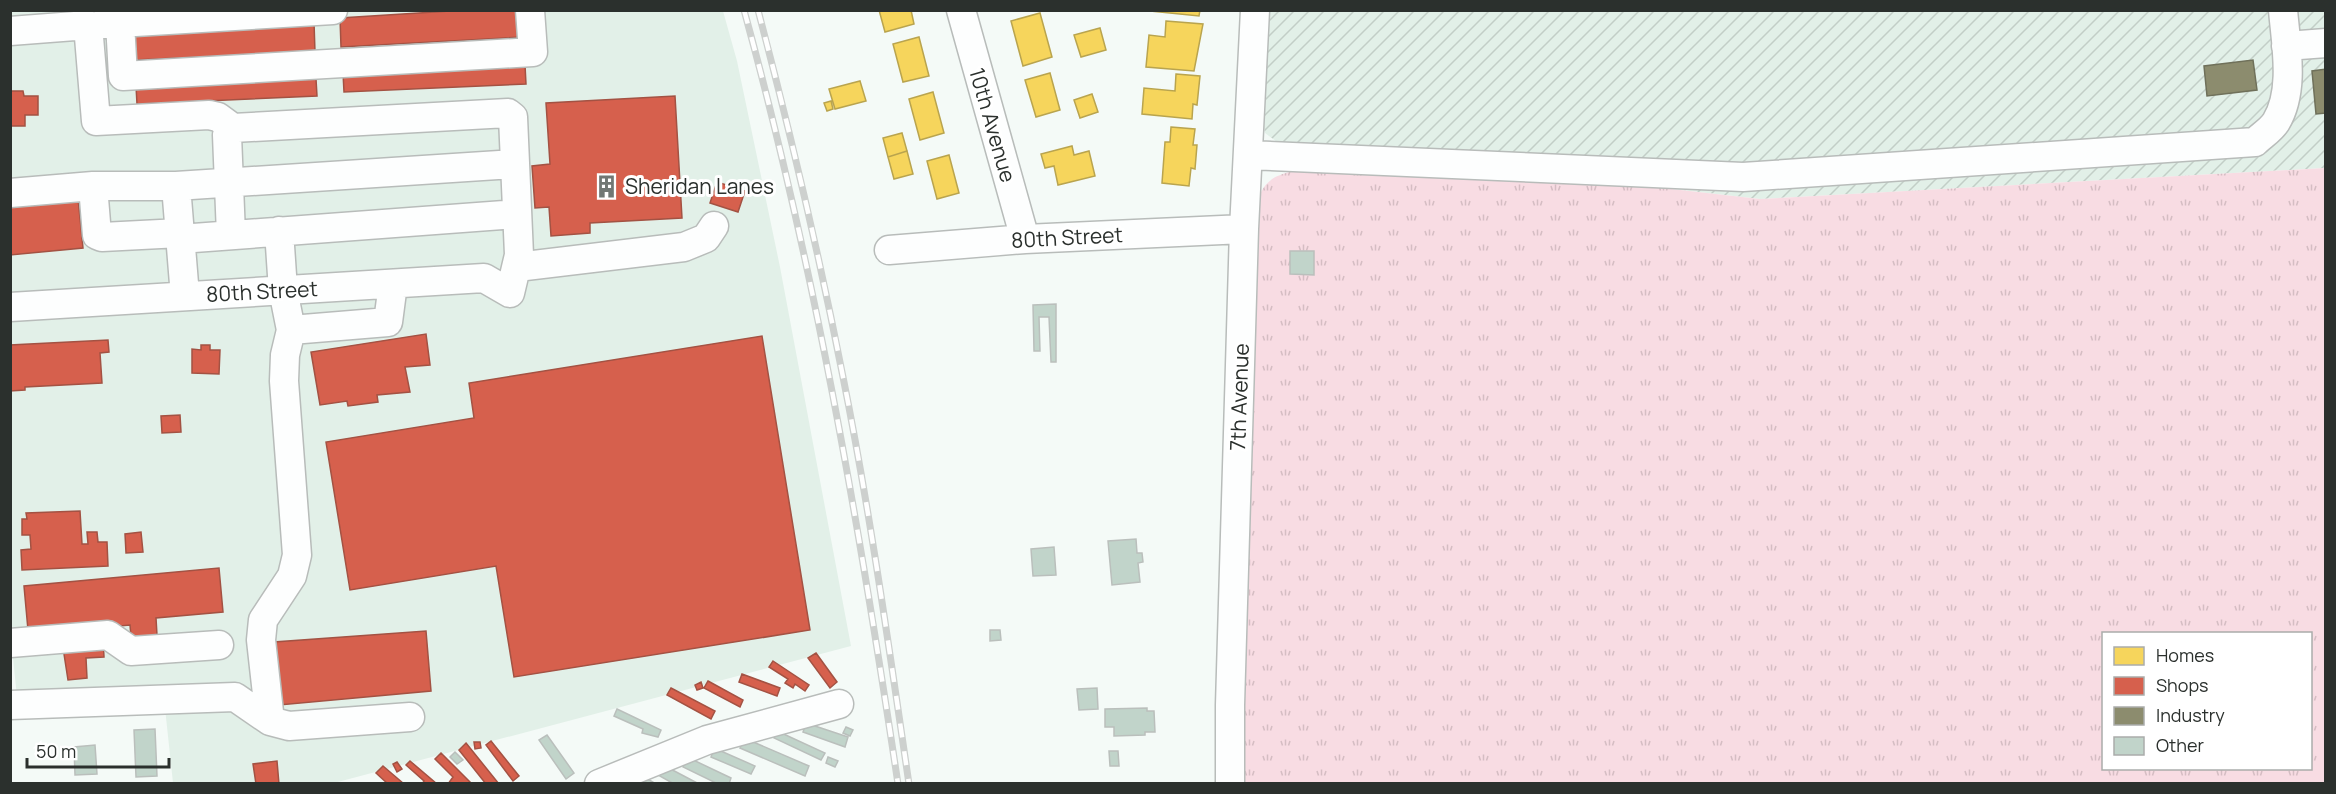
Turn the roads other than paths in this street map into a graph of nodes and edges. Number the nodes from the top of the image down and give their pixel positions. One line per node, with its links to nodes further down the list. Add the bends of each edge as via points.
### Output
1 (333, 10): 6 (street)
2 (531, 10): 6 (street, via 533,52 123,76)
3 (962, 10): 24 (street, 10th Avenue)
4 (1255, 10): 12 (street, 7th Avenue)
5 (2283, 10): 10 (street)
6 (120, 23): 7 (street)
7 (88, 25): 8 (street); 11 (street, via 96,121 209,115)
8 (10, 31)
9 (2325, 43): 10 (street)
10 (2286, 46): 12 (street, via 2285,98 2275,123 2255,142 1743,177)
11 (233, 128): 13 (street, via 508,113 513,117); 14 (street, via 227,135)
12 (1248, 155): 20 (street, 7th Avenue)
13 (515, 164): 14 (street); 18 (street)
14 (229, 182): 16 (street); 22 (street)
15 (93, 186): 16 (street); 17 (street); 23 (street, via 97,235)
16 (176, 186): 23 (street)
17 (10, 193)
18 (518, 214): 21 (street); 26 (street, via 519,255)
19 (714, 226): 26 (street, via 706,238 684,247)
20 (1244, 229): 24 (street, 80th Street); 39 (street, 7th Avenue)
21 (279, 231): 22 (street); 28 (street)
22 (231, 235): 23 (street)
23 (180, 236): 29 (street)
24 (1025, 239): 25 (street, 80th Street)
25 (889, 250)
26 (513, 280): 27 (street, 80th Street)
27 (393, 284): 28 (street, 80th Street); 31 (street, via 388,322)
28 (283, 290): 29 (street, 80th Street); 31 (street)
29 (185, 296): 30 (street, 80th Street)
30 (10, 307)
31 (291, 330): 37 (street, via 284,381 297,555 292,576 263,620 261,640)
32 (10, 643): 33 (street, via 108,635 131,651)
33 (219, 645)
34 (839, 704): 38 (street, via 706,740)
35 (10, 705): 37 (street, via 235,697)
36 (410, 717): 37 (street, via 289,726)
37 (270, 721)
38 (599, 783)
39 (1230, 783)

